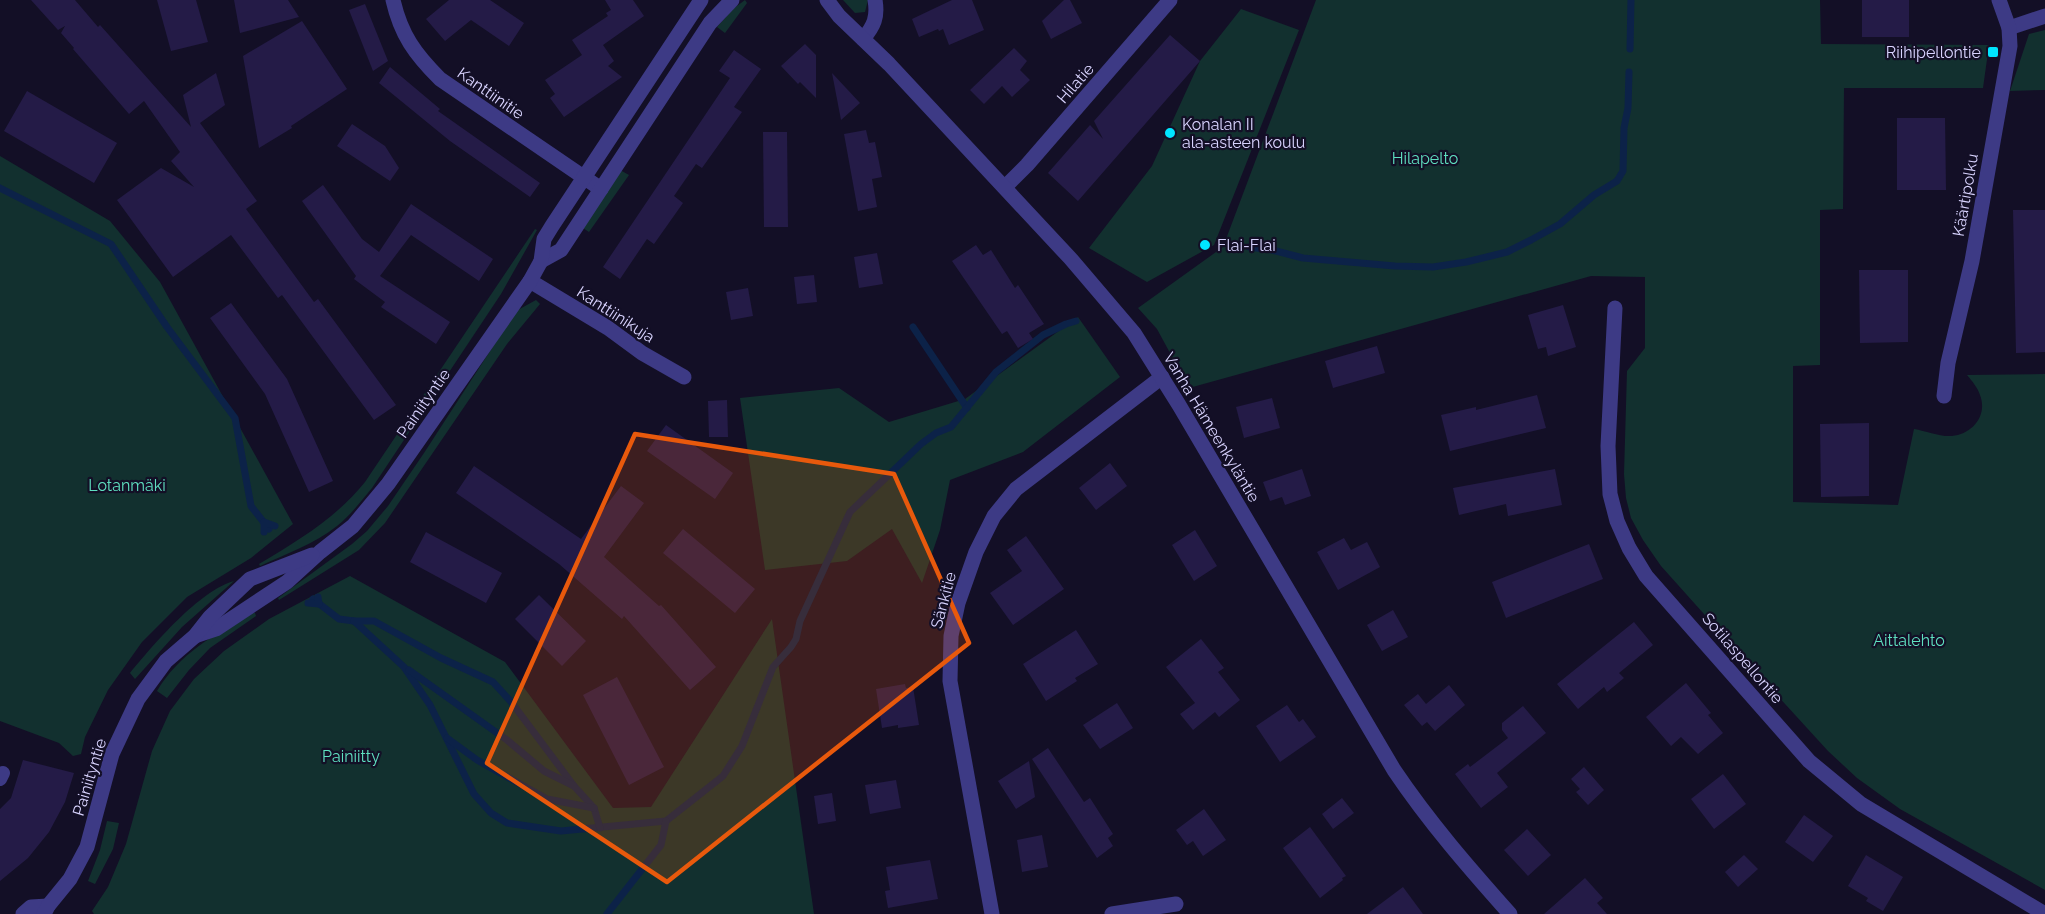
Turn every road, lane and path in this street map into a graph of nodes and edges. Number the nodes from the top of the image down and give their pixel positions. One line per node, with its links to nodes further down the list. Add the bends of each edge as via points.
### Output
1 (393, 0): 11 (street, Kanttiinitie, via 405,37 440,79)
2 (701, 0): 11 (street, Painiityntie)
3 (732, 0): 13 (street, Painiityntie, via 710,23)
4 (828, 0): 10 (street, Vanha Hämeenkyläntie)
5 (876, 0): 10 (street, via 875,25)
6 (1170, 0): 12 (street, Hilatie)
7 (1999, 0): 9 (street, Käärtipolku)
8 (2045, 16): 9 (street)
9 (2009, 28): 19 (street, Käärtipolku, via 2010,46)
10 (863, 39): 12 (street, Vanha Hämeenkyläntie)
11 (584, 178): 13 (street, Kanttiinitie); 14 (street, Painiityntie, via 544,239)
12 (1005, 188): 18 (street, Vanha Hämeenkyläntie, via 1134,333)
13 (601, 189): 14 (street, Painiityntie, via 561,250)
14 (541, 261): 15 (street, Painiityntie)
15 (530, 280): 17 (street, Kanttiinikuja); 20 (street, Painiityntie, via 388,484 353,526)
16 (1616, 308): 28 (street, Sotilaspellontie, via 1608,446 1610,494 1617,521 1646,576 1809,761 1861,804)
17 (684, 377)
18 (1162, 377): 25 (street, Sänkitie, via 1016,489 994,516 957,603 951,636 950,681); 27 (street, Vanha Hämeenkyläntie, via 1394,770 1417,804)
19 (1944, 396)
20 (320, 552): 21 (street, Painiityntie, via 262,599 216,629); 21 (street, Painiityntie, via 250,579)
21 (195, 636): 23 (street, Painiityntie, via 166,661 138,699 112,754 87,847)
22 (1176, 904): 26 (street)
23 (48, 911): 24 (street, Painiityntie, via 31,908)
24 (22, 914)
25 (992, 914)
26 (1112, 914)
27 (1510, 914)
28 (2045, 914)

